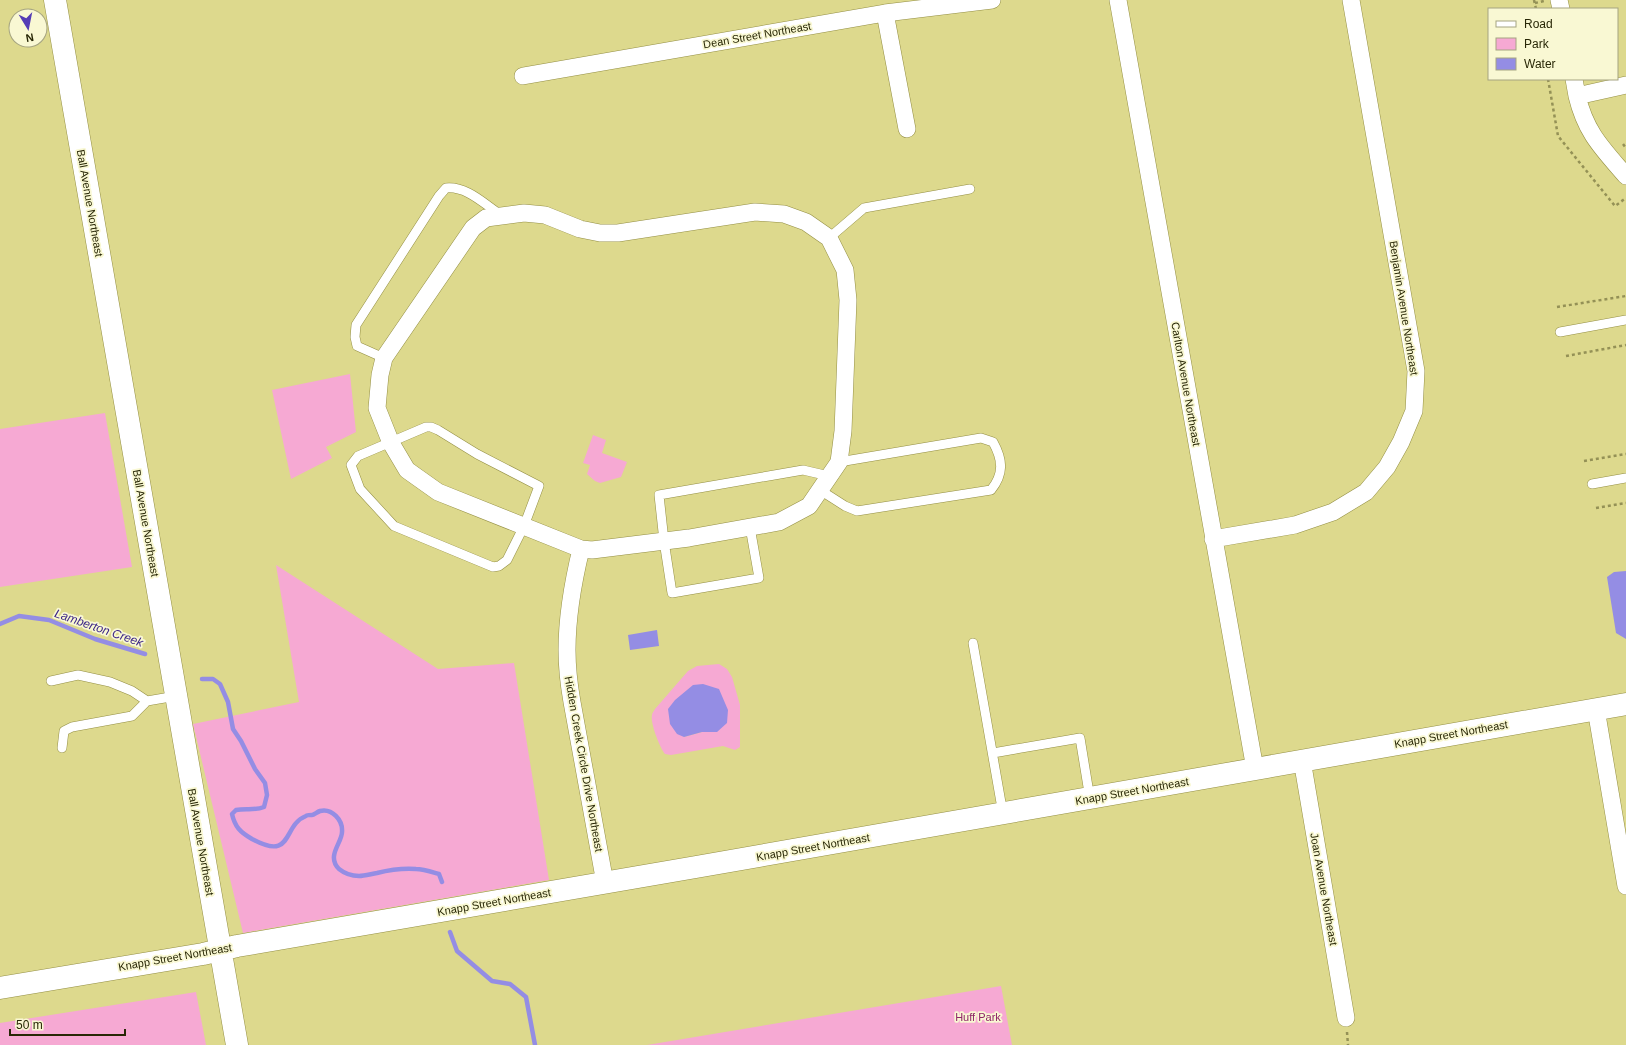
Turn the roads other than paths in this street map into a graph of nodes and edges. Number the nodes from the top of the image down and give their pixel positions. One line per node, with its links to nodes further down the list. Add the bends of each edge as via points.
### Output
1 (55, 0): 30 (main road, Ball Avenue Northeast)
2 (992, 0): 5 (street, Dean Street Northeast)
3 (1118, 0): 25 (street, Carlton Avenue Northeast)
4 (1351, 0): 25 (street, Benjamin Avenue Northeast, via 1416,371 1414,411 1402,442 1387,467 1366,492 1333,512 1295,525)
5 (885, 13): 6 (street, Dean Street Northeast); 10 (street)
6 (523, 76)
7 (1574, 80): 9 (street)
8 (1626, 85): 9 (street)
9 (1577, 96): 11 (street, via 1586,124 1594,138)
10 (907, 130)
11 (1626, 176)
12 (970, 189): 14 (lane, via 864,208)
13 (500, 215): 14 (street, via 545,215 580,229 618,233 755,212 784,214 806,222); 17 (street, via 486,218 473,228); 17 (lane, via 466,191 446,188 439,196 356,325 357,346)
14 (829, 238): 19 (street, via 845,270 848,300 843,431)
15 (1626, 320): 16 (lane)
16 (1560, 332)
17 (384, 358): 18 (street, via 377,408)
18 (391, 443): 23 (street, via 407,470 438,492); 23 (lane, via 431,427 539,486); 23 (lane, via 358,456 351,465 360,489 394,526 493,567 507,560)
19 (839, 462): 21 (street); 21 (lane, via 981,438 993,442 1001,461 1001,472 998,482 991,490 857,510 845,506)
20 (1626, 478): 22 (lane)
21 (824, 483): 24 (street, via 809,506 779,522); 26 (lane, via 803,470 659,495)
22 (1592, 484)
23 (524, 526): 27 (street)
24 (750, 527): 26 (street); 26 (lane, via 758,578 672,593)
25 (1213, 539): 37 (street, Carlton Avenue Northeast)
26 (664, 541): 27 (street, via 592,550)
27 (581, 549): 40 (street, Hidden Creek Circle Drive Northeast, via 571,593 568,676)
28 (973, 643): 35 (lane)
29 (52, 681): 31 (lane, via 78,675 132,691)
30 (176, 696): 31 (lane); 42 (main road, Ball Avenue Northeast)
31 (148, 701): 34 (lane, via 132,716 72,727 64,731)
32 (1626, 704): 33 (main road, Knapp Street Northeast)
33 (1596, 709): 36 (main road, Knapp Street Northeast); 41 (street)
34 (62, 748)
35 (993, 753): 38 (lane, via 1080,738); 39 (lane)
36 (1302, 760): 37 (main road, Knapp Street Northeast); 44 (street, Joan Avenue Northeast)
37 (1255, 769): 38 (main road, Knapp Street Northeast)
38 (1090, 799): 39 (main road, Knapp Street Northeast)
39 (1003, 814): 40 (main road, Knapp Street Northeast)
40 (605, 883): 42 (main road, Knapp Street Northeast)
41 (1626, 886)
42 (220, 950): 43 (main road, Knapp Street Northeast); 45 (main road, Ball Avenue Northeast)
43 (0, 988)
44 (1346, 1018)
45 (237, 1045)

